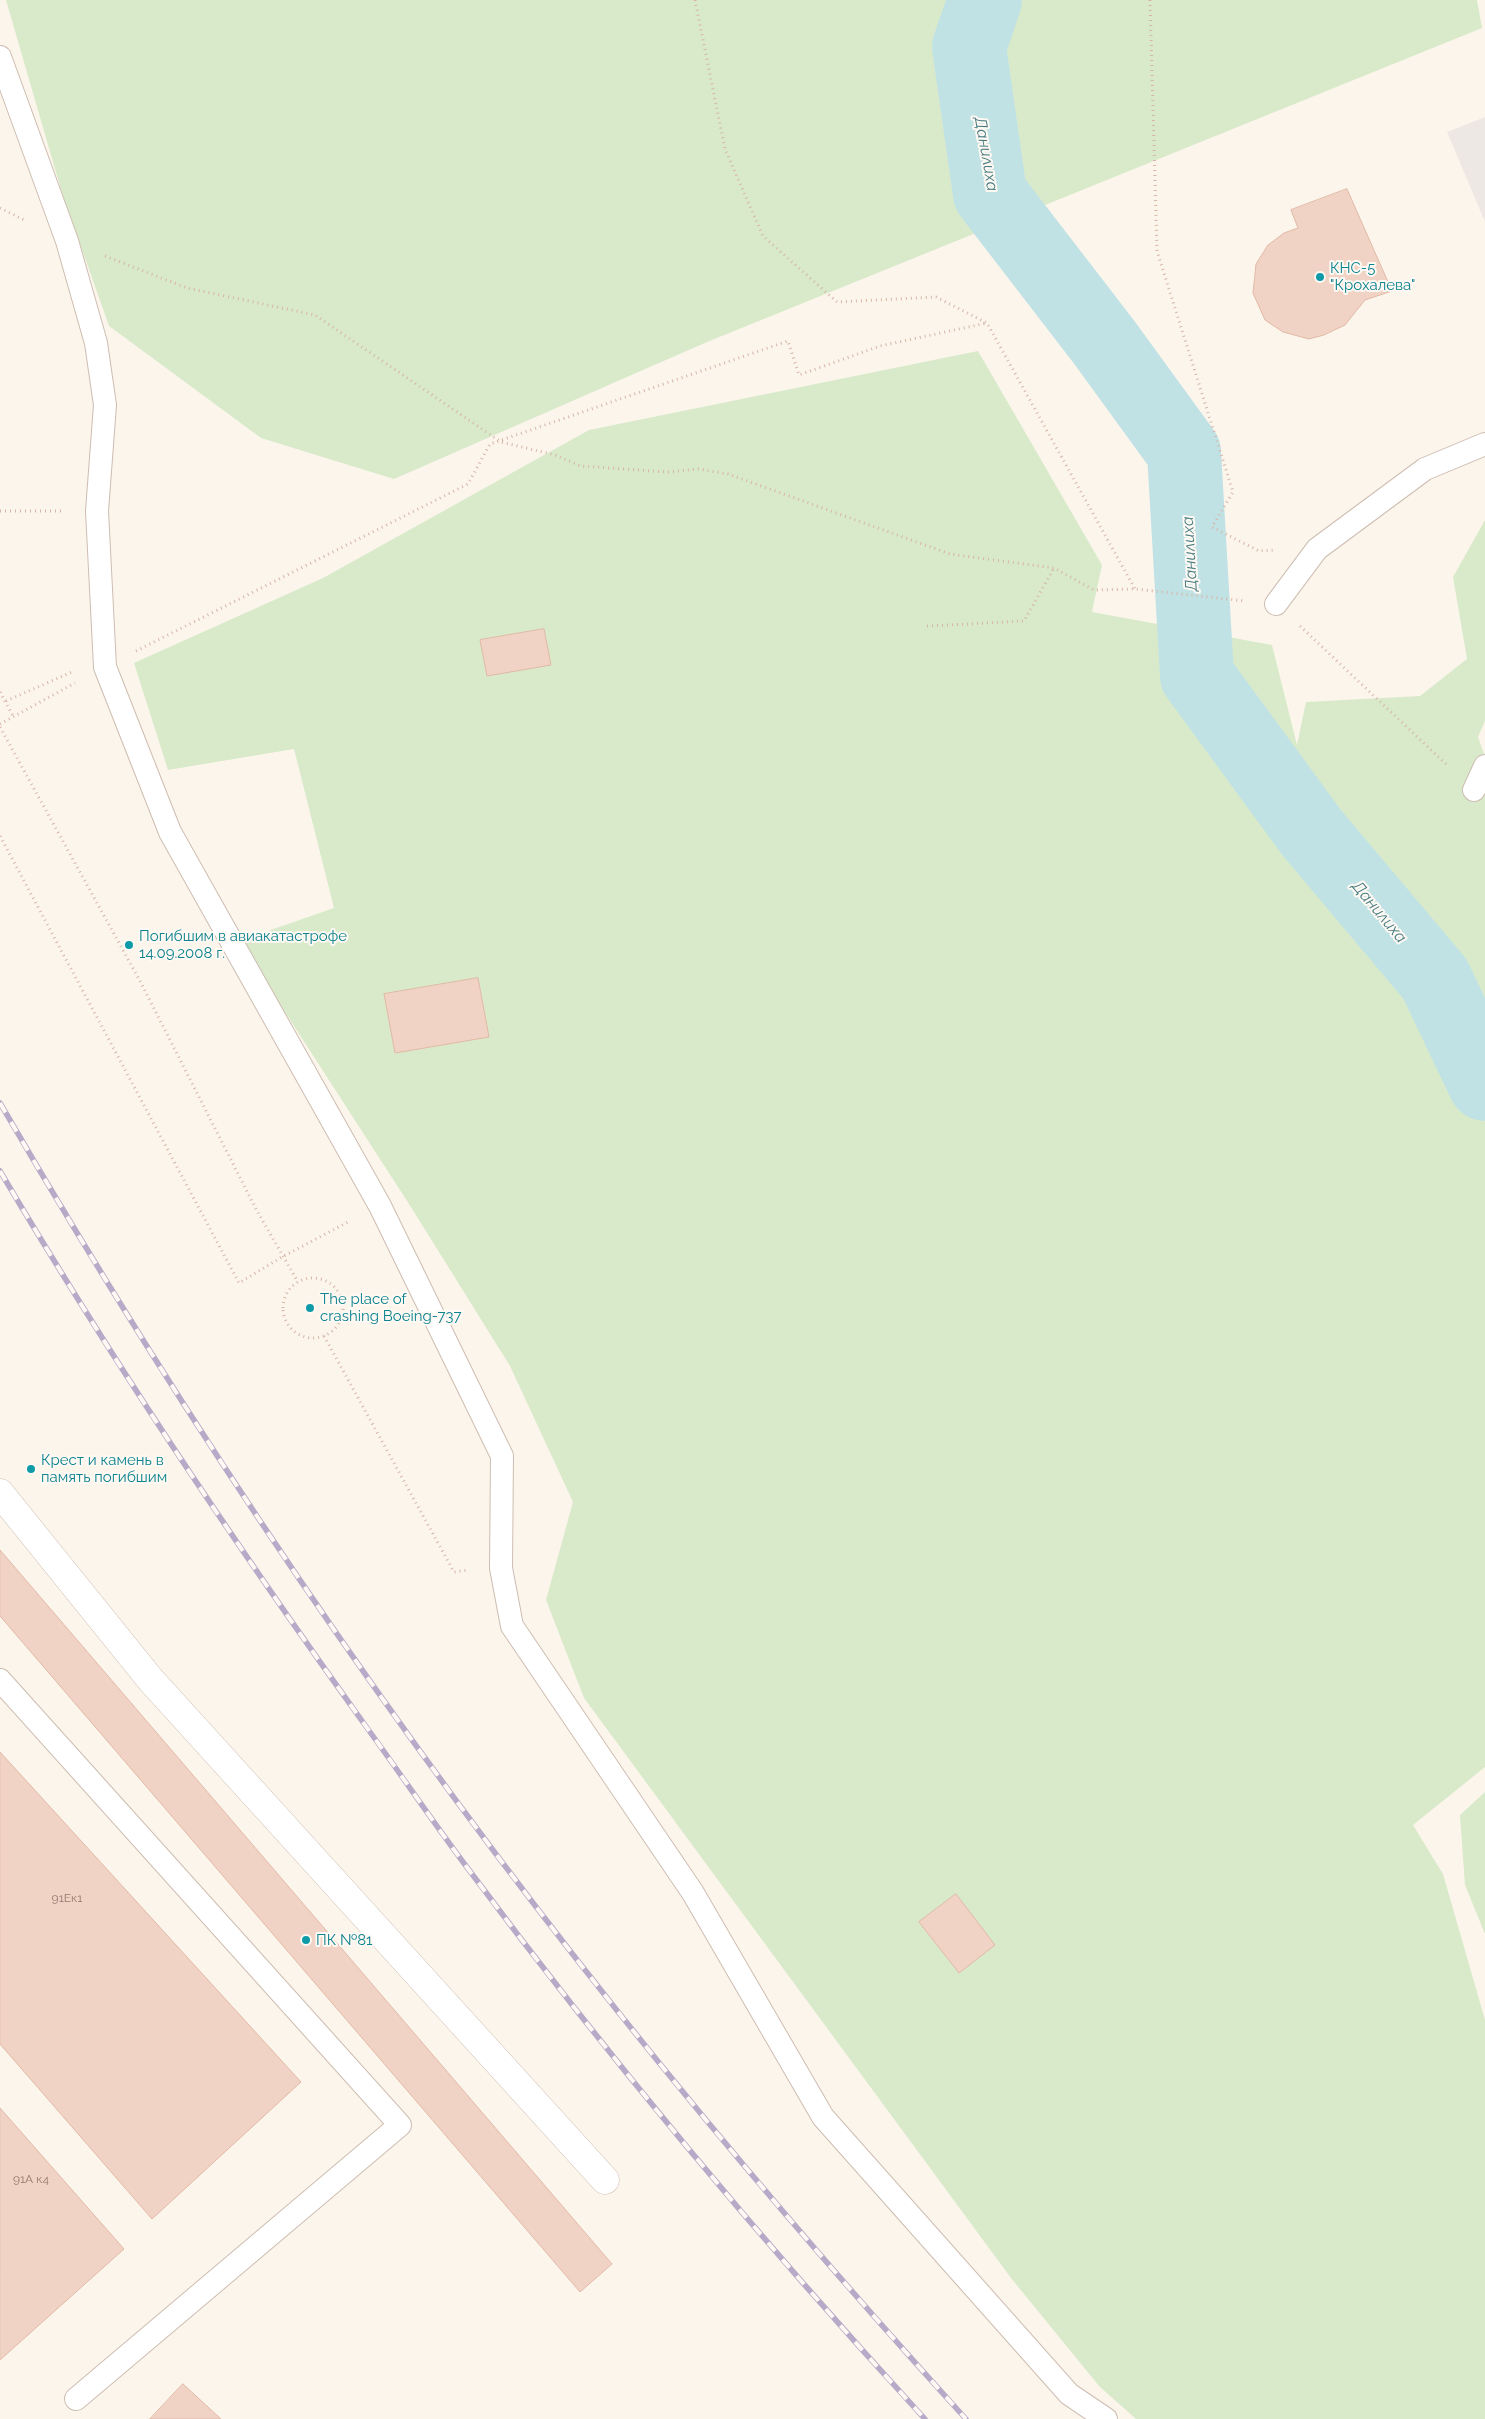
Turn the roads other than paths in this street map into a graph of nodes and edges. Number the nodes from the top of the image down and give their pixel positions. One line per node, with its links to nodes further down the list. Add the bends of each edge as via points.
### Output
1 (0, 57): 10 (lane, via 67,241 96,343 105,405 97,511 105,667 170,832 380,1206 502,1456 501,1568 512,1626 693,1893 823,2117 1069,2394)
2 (1485, 444): 3 (lane, via 1425,469 1317,549)
3 (1276, 604)
4 (1485, 766): 5 (lane)
5 (1474, 790)
6 (0, 1492): 8 (street, via 150,1679)
7 (0, 1680): 9 (lane, via 400,2125)
8 (605, 2180)
9 (76, 2399)
10 (1106, 2419)

